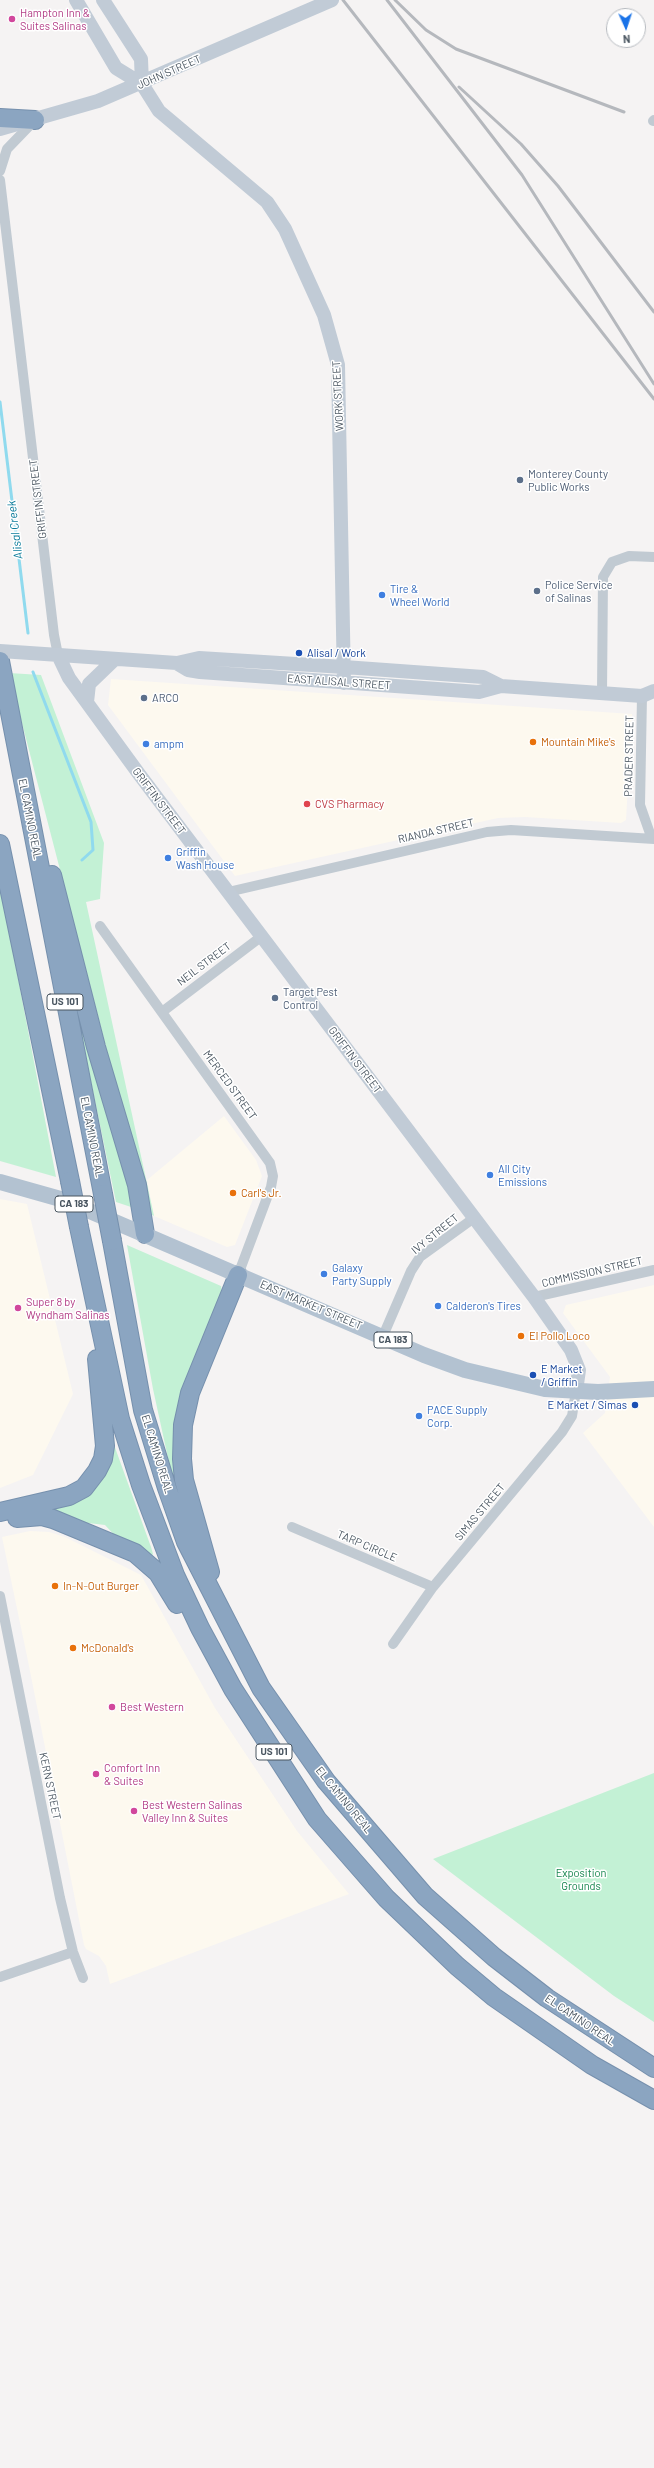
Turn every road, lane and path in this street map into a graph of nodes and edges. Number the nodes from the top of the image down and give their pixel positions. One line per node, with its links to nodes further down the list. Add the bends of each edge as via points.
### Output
1 (76, 0): 4 (street, WORK STREET, via 116,68)
2 (103, 0): 4 (street, WORK STREET, via 141,59)
3 (332, 0): 4 (street, JOHN STREET)
4 (142, 84): 6 (street, JOHN STREET, via 98,101); 16 (street, WORK STREET, via 159,111 268,202 285,229 324,315 338,365)
5 (0, 118): 6 (highway)
6 (35, 120): 7 (street, JOHN STREET); 8 (street, via 7,149)
7 (0, 128)
8 (0, 172)
9 (0, 180): 12 (street, GRIFFIN STREET)
10 (654, 557): 19 (street, via 629,556 612,562 603,577)
11 (0, 651): 12 (street, EAST ALISAL STREET)
12 (58, 655): 13 (street, EAST ALISAL STREET); 21 (street, GRIFFIN STREET, via 66,672)
13 (115, 659): 14 (street, EAST ALISAL STREET); 21 (street, via 89,684)
14 (178, 664): 16 (street, EAST ALISAL STREET, via 199,658); 17 (street, EAST ALISAL STREET, via 188,670 200,672)
15 (1, 665): 22 (highway, EL CAMINO REAL / US 101)
16 (344, 667): 17 (street, WORK STREET); 18 (street, EAST ALISAL STREET, via 484,677)
17 (344, 683): 18 (street, EAST ALISAL STREET, via 479,692)
18 (501, 686): 19 (street, EAST ALISAL STREET)
19 (602, 693): 20 (street, EAST ALISAL STREET)
20 (650, 696): 23 (street, PRADER STREET, via 640,805)
21 (87, 702): 25 (street, GRIFFIN STREET)
22 (28, 809): 31 (highway, via 42,838 96,1047 137,1185); 44 (highway, EL CAMINO REAL / US 101, bridge, via 143,1410 186,1542)
23 (653, 839): 25 (street, RIANDA STREET, via 524,830 488,832)
24 (0, 844): 32 (highway, US 101, bridge)
25 (228, 892): 27 (street, GRIFFIN STREET)
26 (100, 926): 28 (street, MERCED STREET)
27 (262, 936): 28 (street, NEIL STREET); 30 (street, GRIFFIN STREET)
28 (162, 1012): 34 (street, MERCED STREET, via 270,1163 273,1176 271,1187)
29 (0, 1182): 31 (main road, EAST MARKET STREET / CA 183, via 64,1200)
30 (474, 1218): 35 (street, GRIFFIN STREET); 36 (street, IVY STREET, via 420,1257 411,1271)
31 (145, 1234): 34 (main road, EAST MARKET STREET / CA 183)
32 (88, 1269): 39 (highway, via 105,1438 103,1459 93,1477 77,1492 61,1499); 46 (highway, US 101, via 120,1419 141,1485 175,1574)
33 (654, 1270): 35 (street, COMMISSION STREET)
34 (238, 1275): 36 (main road, EAST MARKET STREET / CA 183); 44 (highway, via 190,1393 182,1425 184,1480)
35 (534, 1297): 38 (street, GRIFFIN STREET, via 571,1350 578,1370)
36 (383, 1336): 38 (main road, EAST MARKET STREET / CA 183, via 465,1370 519,1384)
37 (654, 1390): 38 (main road, EAST MARKET STREET / CA 183)
38 (576, 1391): 42 (street, SIMAS STREET, via 572,1416 562,1432)
39 (0, 1512)
40 (0, 1520): 46 (highway, via 32,1516 53,1519 142,1558 158,1573 196,1638)
41 (292, 1527): 42 (street, TARP CIRCLE)
42 (433, 1587): 45 (street, SIMAS STREET)
43 (0, 1596): 47 (street, KERN STREET)
44 (219, 1606): 50 (highway, EL CAMINO REAL / US 101, via 253,1677 326,1781 425,1896 489,1953 547,1998)
45 (393, 1644)
46 (218, 1662): 51 (highway, US 101, via 317,1819 386,1898 457,1966 494,1997 592,2065)
47 (73, 1952): 48 (street); 49 (street, KERN STREET)
48 (0, 1977)
49 (83, 1978)
50 (654, 2068)
51 (654, 2100)

